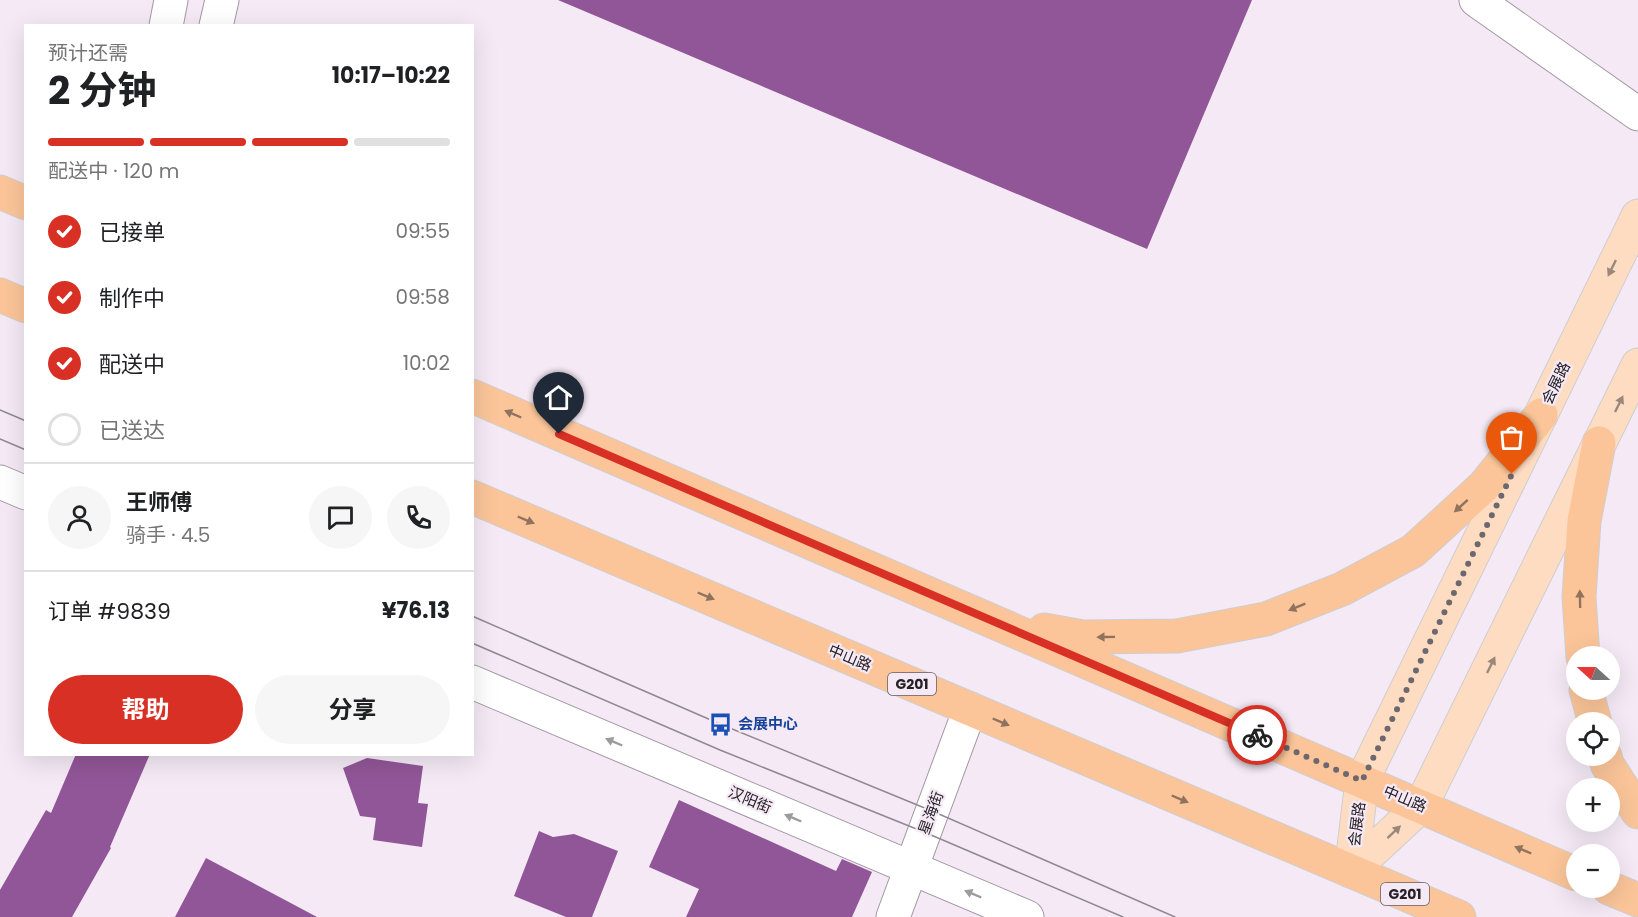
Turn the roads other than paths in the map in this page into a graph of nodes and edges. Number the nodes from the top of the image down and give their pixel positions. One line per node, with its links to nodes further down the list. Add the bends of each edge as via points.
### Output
1 (171, 0): 4 (street)
2 (222, 0): 5 (street)
3 (1476, 0): 6 (street)
4 (166, 24)
5 (216, 24)
6 (1638, 114)
7 (1638, 216): 10 (main road, 会展路, one-way to 10)
8 (1638, 364): 11 (main road, 会展路, one-way to 8)
9 (474, 397): 15 (highway, 中山路, one-way to 9)
10 (1541, 415): 15 (highway, one-way to 15, via 1484,486 1413,551 1342,589 1266,619 1177,636 1083,637); 20 (main road, 会展路)
11 (1599, 443): 16 (highway, one-way to 11, via 1579,597 1584,521); 21 (main road, 会展路, one-way to 11)
12 (0, 482): 13 (street)
13 (24, 492)
14 (474, 498): 18 (highway, 中山路 / G201, one-way to 18)
15 (991, 621): 20 (highway, 中山路)
16 (1582, 646)
17 (474, 683): 23 (street, 汉阳街, one-way to 17)
18 (970, 709): 23 (street, 星海街); 25 (highway, 中山路 / G201, one-way to 25)
19 (1608, 766): 22 (highway)
20 (1362, 781): 21 (highway, 中山路); 25 (main road, 会展路)
21 (1422, 806): 24 (highway, 中山路, one-way to 21); 25 (main road, 会展路, one-way to 21)
22 (1638, 812)
23 (911, 868): 28 (street, 星海街); 29 (street, 汉阳街, one-way to 23)
24 (1566, 870)
25 (1351, 872): 30 (highway, 中山路 / G201)
26 (1620, 892): 27 (highway)
27 (1638, 900)
28 (893, 917)
29 (1027, 917)
30 (1459, 917)

